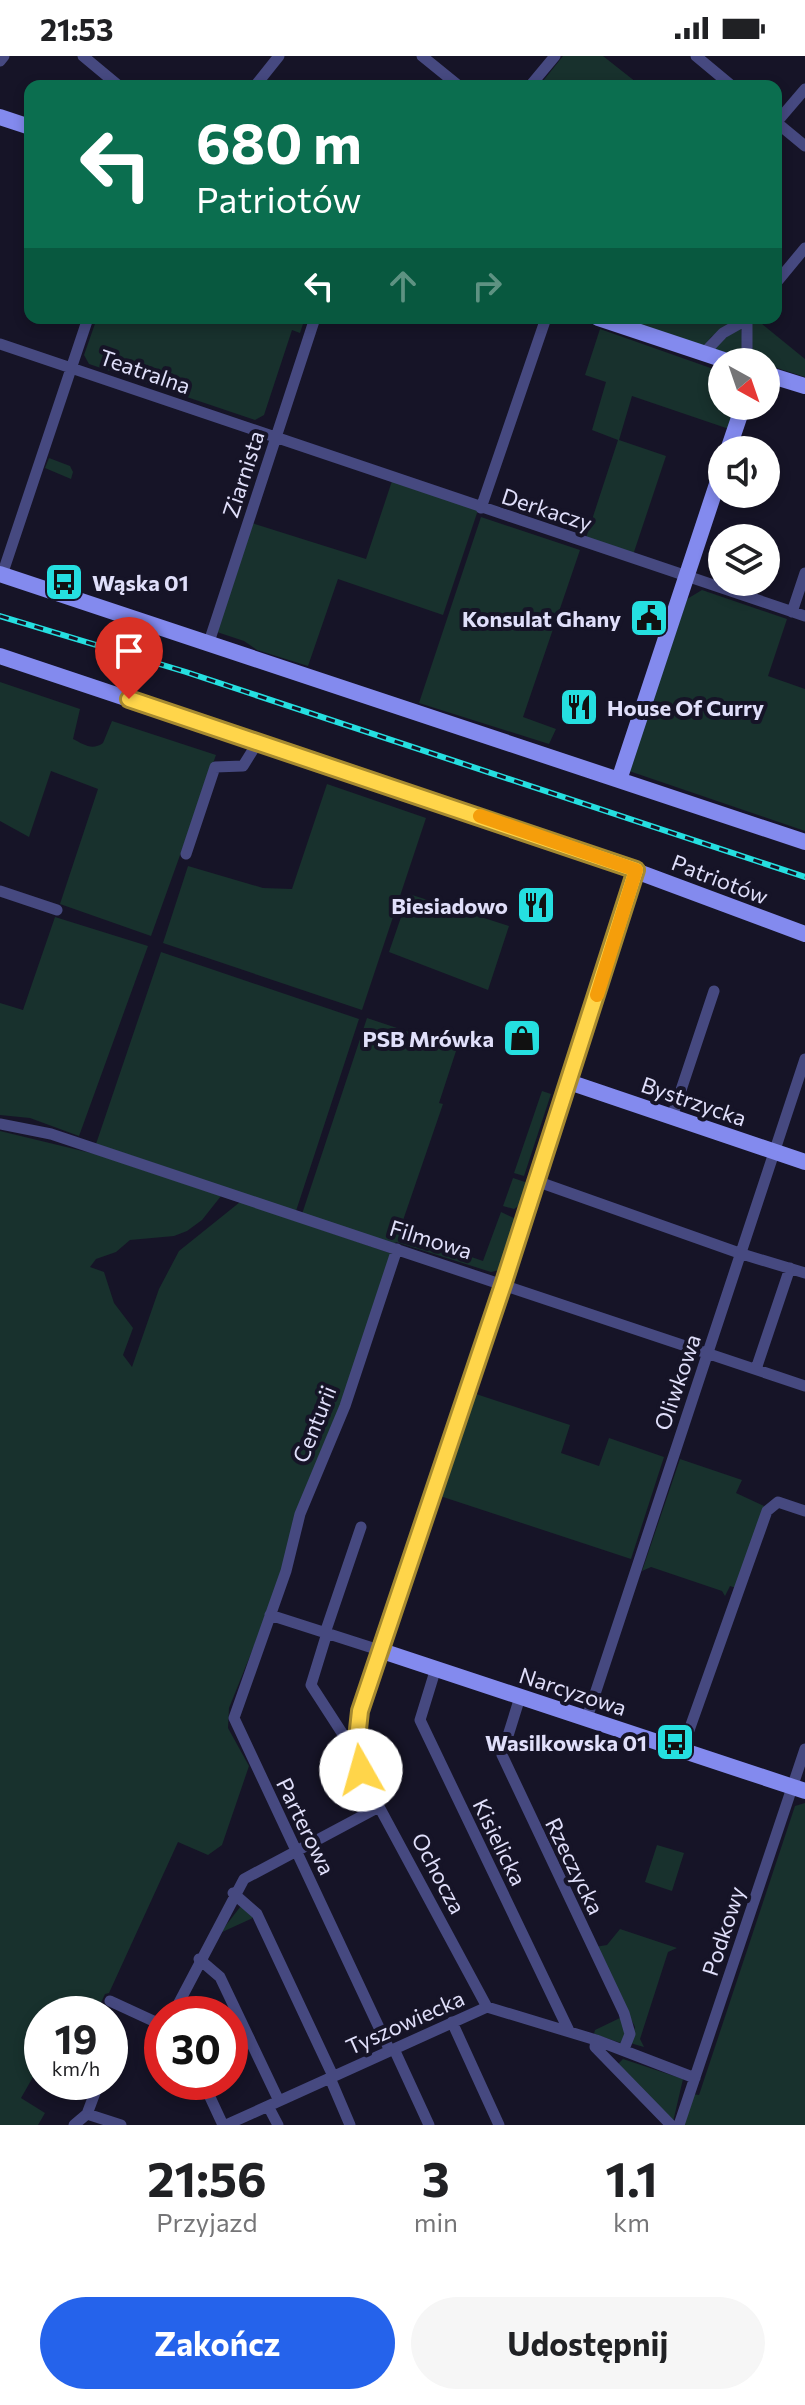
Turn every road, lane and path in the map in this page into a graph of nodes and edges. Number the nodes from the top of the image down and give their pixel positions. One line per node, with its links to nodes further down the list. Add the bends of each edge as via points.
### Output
1 (4, 56): 7 (street)
2 (83, 56): 8 (street)
3 (279, 56): 9 (street)
4 (422, 56): 10 (street)
5 (555, 56): 11 (street)
6 (696, 56): 12 (street)
7 (0, 61)
8 (112, 80)
9 (260, 80)
10 (452, 80)
11 (535, 80)
12 (725, 80)
13 (805, 89): 14 (street)
14 (782, 116)
15 (0, 117): 16 (street)
16 (24, 125)
17 (782, 128): 18 (street)
18 (805, 146)
19 (805, 248): 20 (street)
20 (782, 276)
21 (86, 324): 31 (street)
22 (313, 324): 34 (street, Ziarnista)
23 (544, 324): 35 (street)
24 (625, 324): 29 (street)
25 (738, 324): 29 (street)
26 (747, 324): 28 (street)
27 (0, 344): 31 (street, Teatralna)
28 (747, 348)
29 (704, 353): 30 (street)
30 (708, 354)
31 (71, 367): 34 (street, Teatralna); 38 (street)
32 (780, 378): 33 (street)
33 (805, 386)
34 (276, 438): 35 (street, Derkaczy); 42 (street, Ziarnista)
35 (481, 508): 39 (street, Derkaczy)
36 (709, 508): 39 (street)
37 (805, 573): 40 (street)
38 (1, 574): 42 (street)
39 (686, 577): 40 (street, Derkaczy); 45 (street)
40 (792, 612): 41 (street, Derkaczy)
41 (805, 616)
42 (209, 642): 45 (street)
43 (0, 656): 44 (street, Patriotów)
44 (258, 742): 47 (street, via 243,766 215,767); 48 (street, Patriotów)
45 (619, 780): 46 (street)
46 (805, 842)
47 (186, 854)
48 (636, 870): 51 (street, Patriotów); 54 (street, Ochocza)
49 (0, 891): 50 (street)
50 (57, 910)
51 (805, 934)
52 (714, 991): 55 (street)
53 (805, 1059): 57 (street, Oliwkowa)
54 (569, 1082): 55 (street, Bystrzycka); 59 (street, Ochocza)
55 (672, 1117): 57 (street, Bystrzycka)
56 (0, 1124): 60 (street, Filmowa, via 30,1128)
57 (775, 1151): 58 (street, Bystrzycka); 61 (street, Oliwkowa)
58 (805, 1162)
59 (536, 1181): 61 (street); 64 (street, Ochocza)
60 (397, 1249): 64 (street, Filmowa); 70 (street, Centurii, via 345,1406 300,1514)
61 (742, 1254): 62 (street); 65 (street, Oliwkowa)
62 (790, 1268): 63 (street); 66 (street)
63 (805, 1273)
64 (504, 1282): 65 (street, Filmowa); 72 (street, Ochocza)
65 (708, 1354): 66 (street, Filmowa); 75 (street, Oliwkowa)
66 (756, 1369): 67 (street, Filmowa)
67 (805, 1385)
68 (805, 1511): 77 (street, via 784,1503 774,1503 767,1511 687,1736)
69 (361, 1527): 71 (street)
70 (270, 1615): 71 (street, Narcyzowa); 81 (street, Parterowa, via 234,1718)
71 (326, 1633): 72 (street, Narcyzowa); 78 (street, Ochocza, via 311,1685)
72 (379, 1650): 73 (street, Narcyzowa); 78 (street, Ochocza, via 357,1724)
73 (436, 1668): 74 (street, Narcyzowa); 87 (street, Kisielicka, via 420,1720)
74 (520, 1697): 75 (street, Narcyzowa); 89 (street, Rzeczycka, via 502,1755 624,2013 630,2034)
75 (587, 1718): 77 (street, Narcyzowa)
76 (805, 1749): 79 (street, Podkowy)
77 (687, 1752): 79 (street, Narcyzowa)
78 (357, 1757): 80 (street, Ochocza)
79 (798, 1789): 92 (street, Podkowy)
80 (379, 1807): 81 (street); 85 (street, Ochocza)
81 (296, 1851): 82 (street, via 247,1876); 90 (street, Parterowa)
82 (233, 1893): 83 (street); 91 (street, via 257,1914)
83 (199, 1959): 84 (street); 95 (street, via 220,1977)
84 (182, 1996)
85 (487, 2007): 86 (street, Tyszowiecka); 87 (street, Tyszowiecka)
86 (452, 2022): 90 (street, Tyszowiecka); 103 (street)
87 (569, 2031): 88 (street, Tyszowiecka)
88 (596, 2040): 89 (street, Tyszowiecka); 104 (street, via 595,2047)
89 (624, 2049): 92 (street, Tyszowiecka)
90 (392, 2050): 91 (street, Tyszowiecka); 102 (street, Parterowa)
91 (332, 2077): 95 (street, Tyszowiecka); 101 (street)
92 (695, 2078): 105 (street, Podkowy)
93 (92, 2100): 96 (street)
94 (212, 2100): 99 (street)
95 (274, 2103): 99 (street, Tyszowiecka); 100 (street)
96 (87, 2114): 97 (street); 98 (street)
97 (74, 2125)
98 (121, 2125)
99 (224, 2125)
100 (278, 2125)
101 (350, 2125)
102 (429, 2125)
103 (499, 2125)
104 (671, 2125)
105 (679, 2125)

